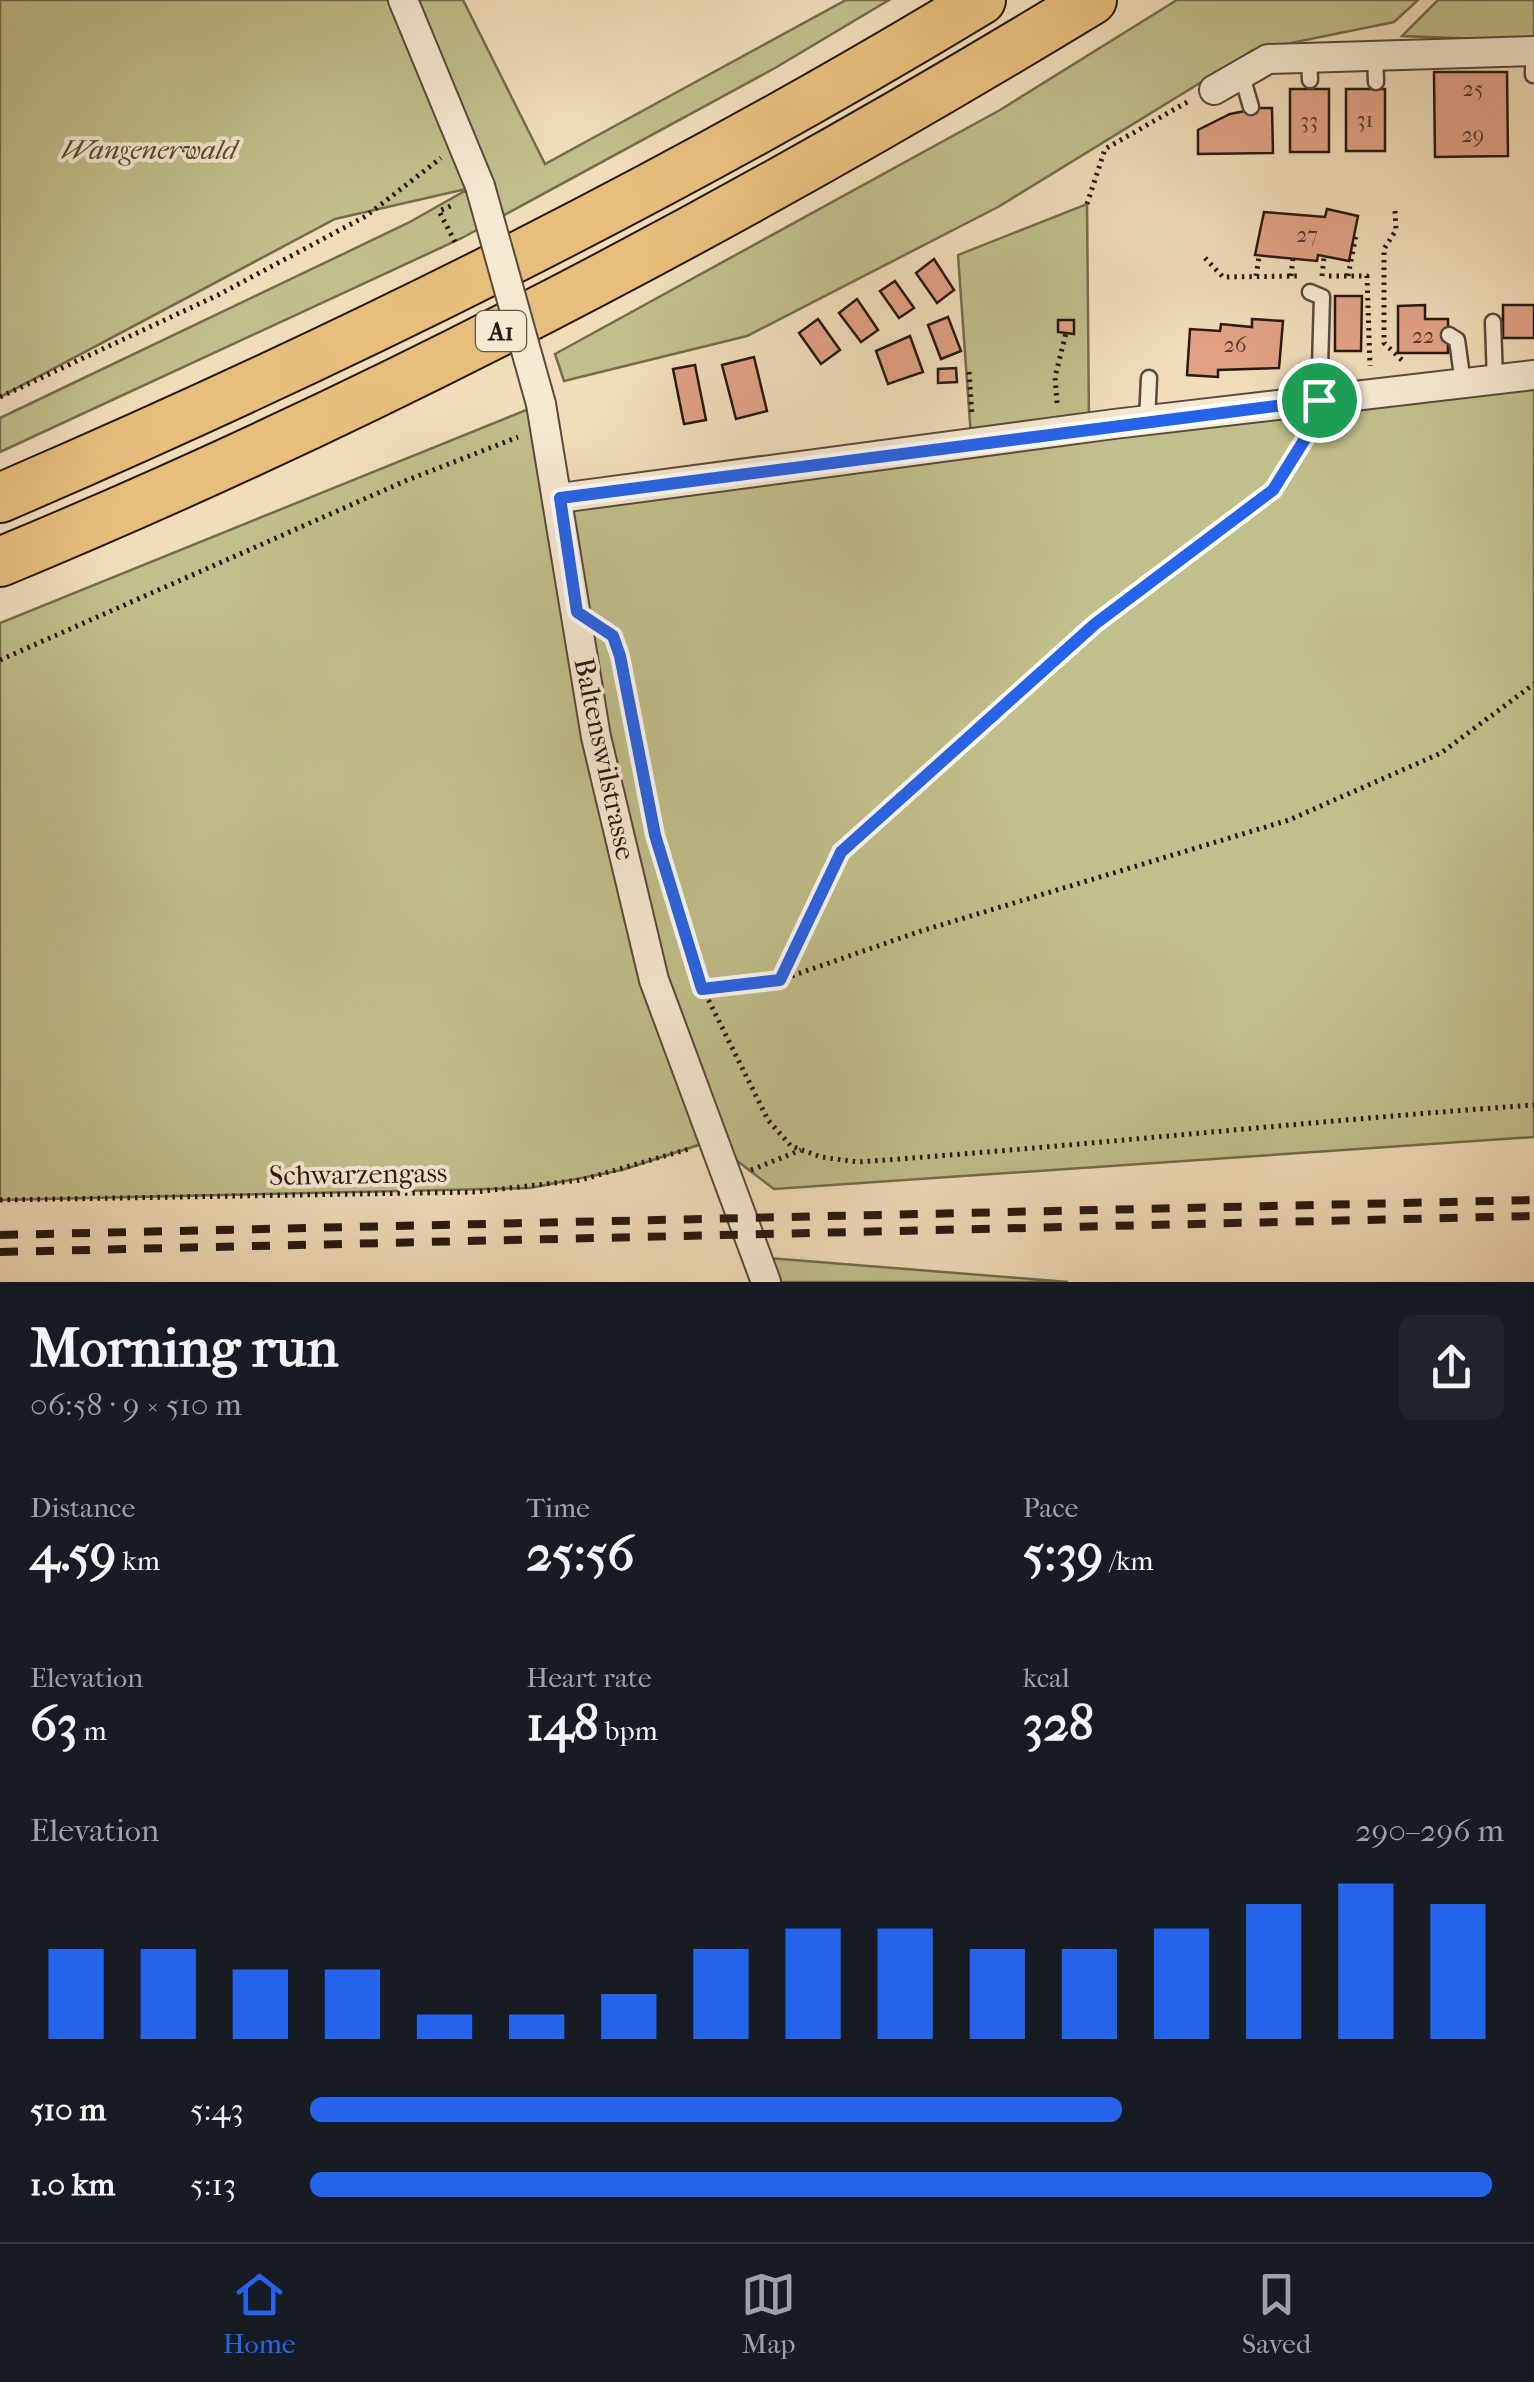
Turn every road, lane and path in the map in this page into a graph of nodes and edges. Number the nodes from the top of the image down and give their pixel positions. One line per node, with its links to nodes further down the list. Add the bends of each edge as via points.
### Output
1 (403, 0): 11 (street, Baltenswilstrasse)
2 (981, 0): 40 (highway, A1, via 534,249 305,363)
3 (1092, 0): 42 (highway, A1, via 858,140 577,292 294,432)
4 (1534, 50): 5 (street); 6 (lane)
5 (1375, 53): 7 (street, via 1309,69 1268,59); 8 (lane)
6 (1533, 75)
7 (1242, 76): 9 (street); 10 (lane)
8 (1376, 82)
9 (1214, 90): 12 (path, via 1105,149)
10 (1251, 107)
11 (463, 141): 34 (path, via 366,216 218,295); 36 (street, Baltenswilstrasse, bridge)
12 (1087, 204)
13 (1395, 211): 28 (path, via 1396,230 1384,249 1384,343 1398,360)
14 (440, 213): 16 (path)
15 (1356, 234): 23 (path)
16 (454, 242)
17 (1324, 257): 22 (path)
18 (1260, 258): 20 (path)
19 (1293, 258): 21 (path)
20 (1256, 276)
21 (1291, 276)
22 (1322, 276)
23 (1348, 276)
24 (1310, 292): 35 (lane, via 1322,296)
25 (1493, 322): 32 (lane)
26 (1066, 333): 38 (path, via 1055,377)
27 (1449, 335): 33 (lane, via 1458,340)
28 (1410, 360)
29 (969, 372): 39 (path)
30 (1534, 375): 32 (street)
31 (1149, 378): 37 (lane)
32 (1496, 380): 33 (street)
33 (1463, 383): 35 (street)
34 (0, 397)
35 (1325, 400): 37 (street); 46 (path, via 1273,490 1095,624 841,852)
36 (543, 416): 41 (street, Baltenswilstrasse); 44 (path)
37 (1147, 421): 38 (street)
38 (1061, 431): 39 (street)
39 (974, 443): 41 (street)
40 (0, 498)
41 (560, 498): 43 (street, Baltenswilstrasse)
42 (0, 562)
43 (577, 612): 47 (path, via 613,636 620,656 655,835); 49 (street, Baltenswilstrasse, via 596,737 654,980)
44 (0, 660)
45 (1534, 684): 46 (path, via 1441,753 1289,820)
46 (780, 980): 47 (path)
47 (702, 989): 50 (path, via 768,1120)
48 (1534, 1105): 50 (path, via 858,1162)
49 (711, 1141): 51 (street, Baltenswilstrasse); 52 (path, Schwarzengass, via 622,1170 530,1188)
50 (802, 1150): 51 (path)
51 (725, 1180): 53 (street, Baltenswilstrasse)
52 (0, 1200)
53 (766, 1282)

